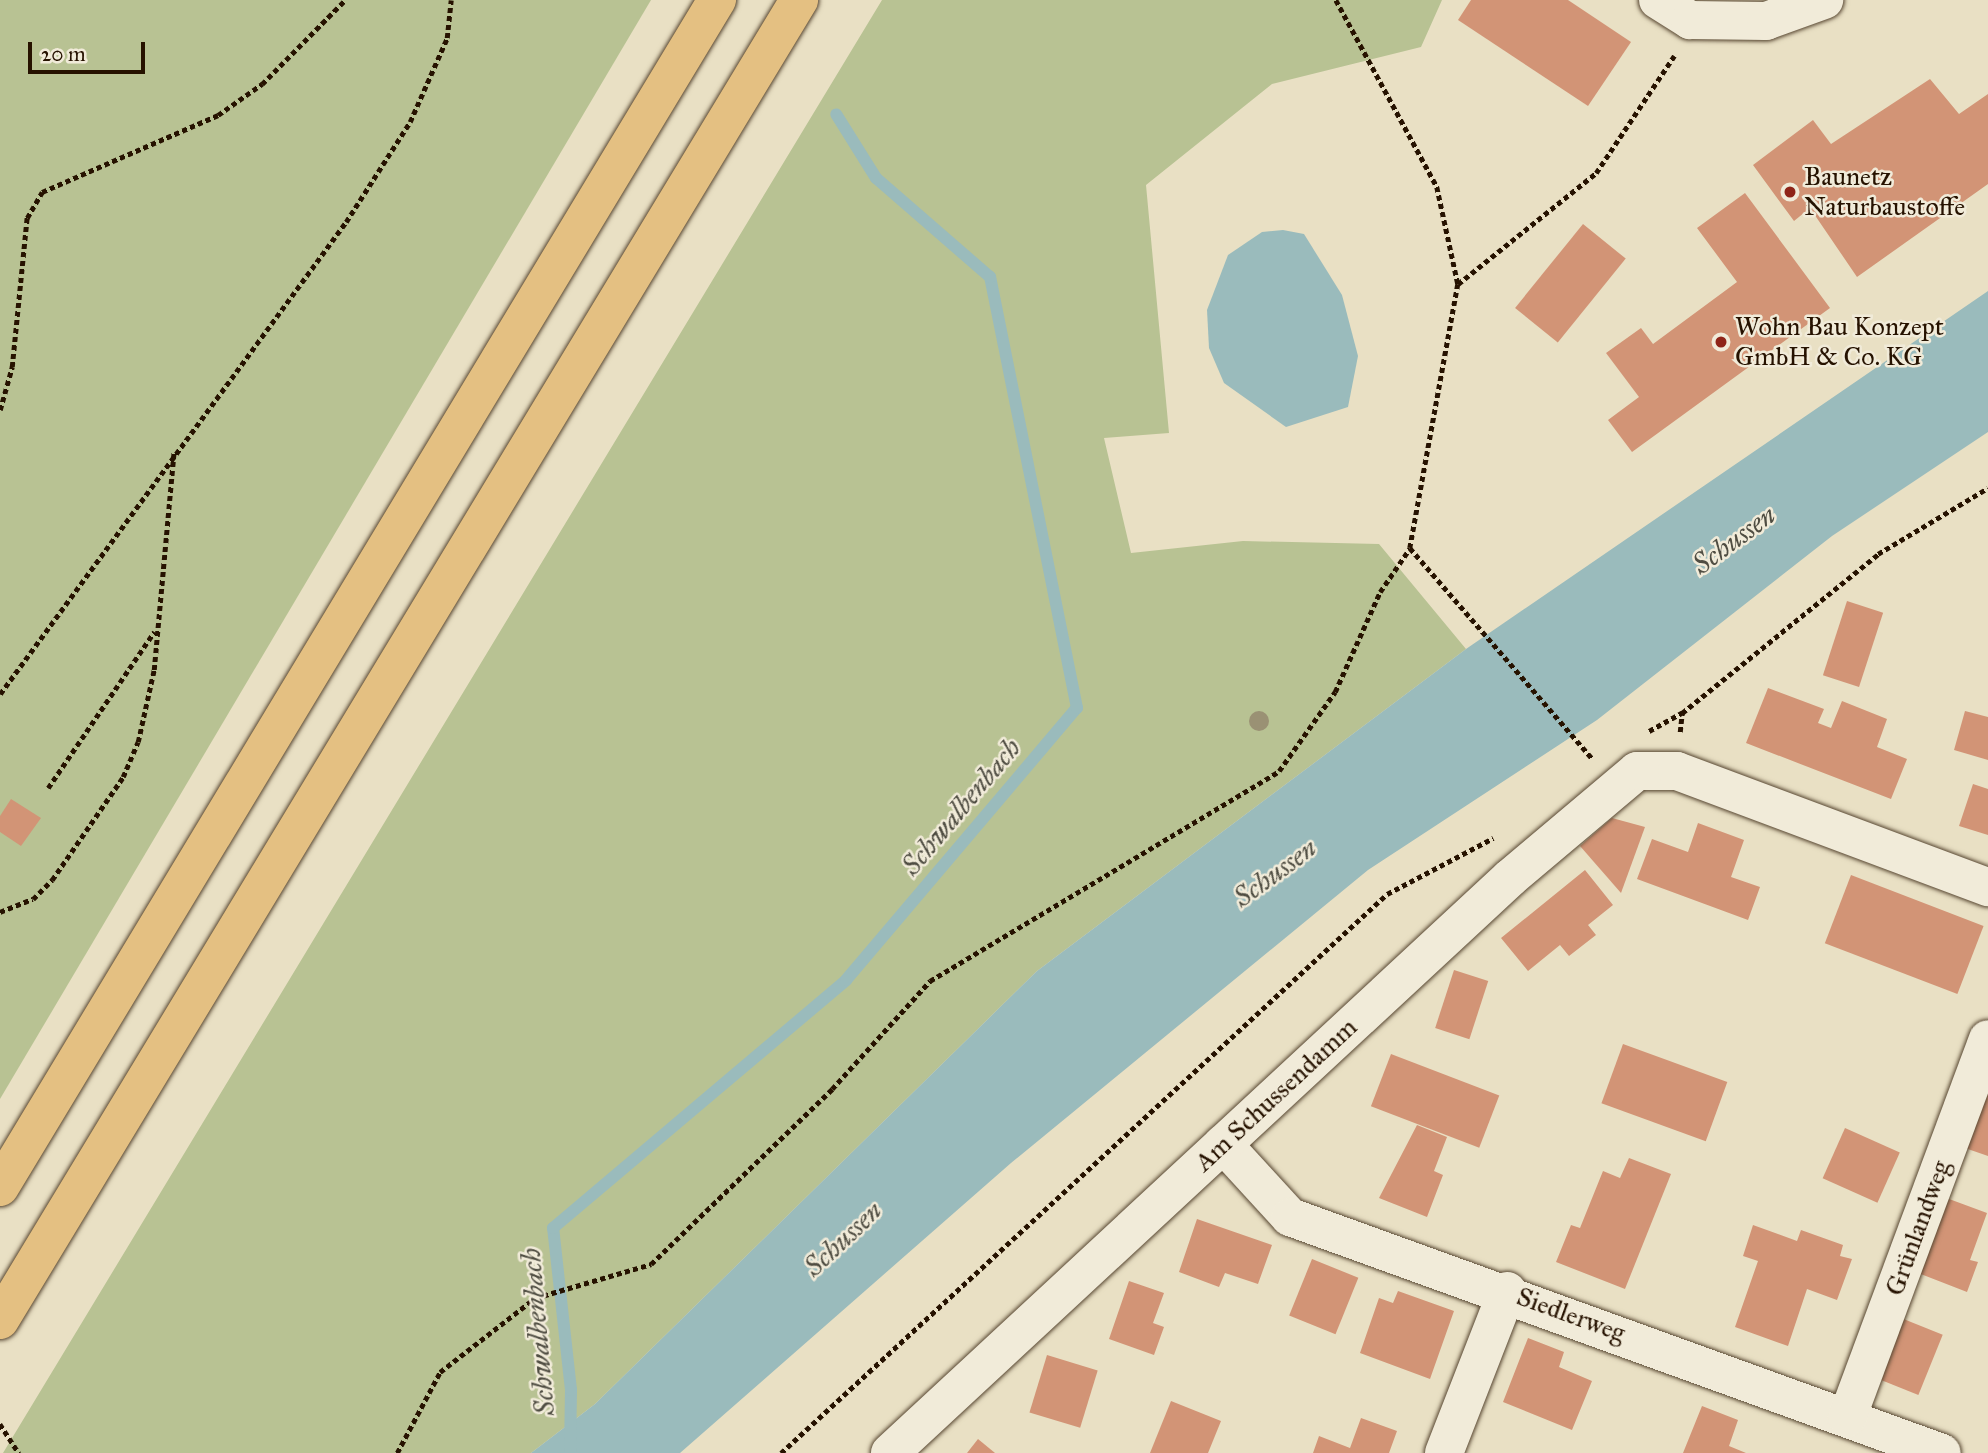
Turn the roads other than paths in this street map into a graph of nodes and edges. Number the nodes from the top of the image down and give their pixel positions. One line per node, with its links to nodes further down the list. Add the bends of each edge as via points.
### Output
1 (716, 0): 8 (highway)
2 (799, 0): 10 (highway)
3 (1658, 0): 4 (street, via 1690,20 1766,21)
4 (1824, 0)
5 (1988, 887): 7 (street, Am Schussendamm, via 1677,771 1637,771 1510,878)
6 (1988, 1039): 11 (street, Grünlandweg)
7 (1223, 1144): 9 (street, Siedlerweg, via 1290,1217); 13 (street, Am Schussendamm)
8 (0, 1187)
9 (1507, 1291): 11 (street, Siedlerweg); 14 (street)
10 (0, 1320)
11 (1847, 1418): 12 (street, Siedlerweg)
12 (1887, 1443): 15 (street, Siedlerweg)
13 (890, 1453)
14 (1444, 1453)
15 (1942, 1453)

